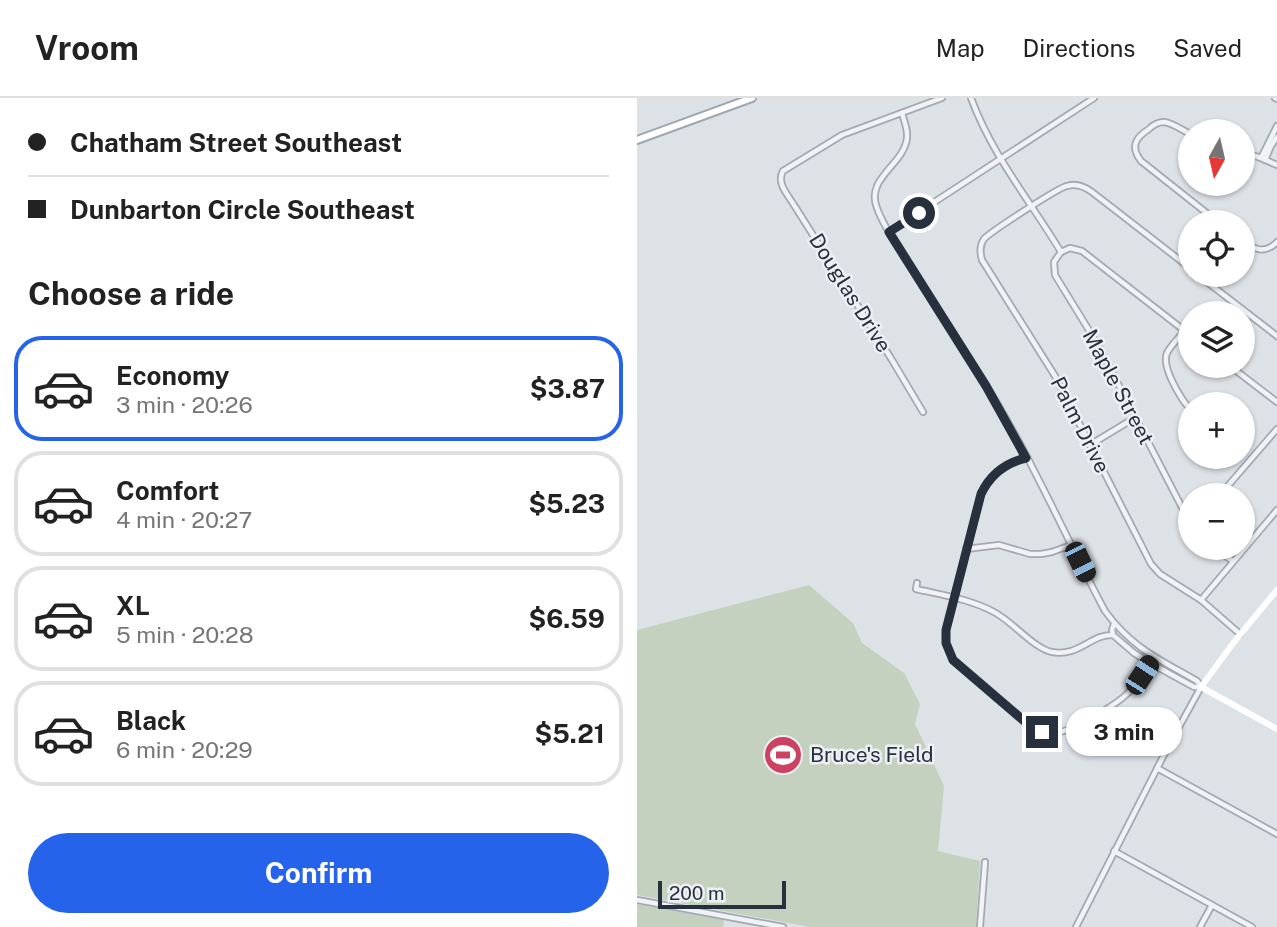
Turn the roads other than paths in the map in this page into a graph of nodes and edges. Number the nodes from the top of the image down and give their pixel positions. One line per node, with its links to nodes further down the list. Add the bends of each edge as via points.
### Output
1 (752, 98): 5 (street)
2 (942, 98): 6 (street)
3 (971, 98): 13 (street)
4 (1094, 98): 13 (street)
5 (735, 101): 10 (street)
6 (902, 113): 19 (street, via 908,134 905,146 880,180 875,196); 31 (street, Douglas Drive, via 842,135 812,152 781,173 781,182)
7 (1277, 126): 12 (street)
8 (1178, 128): 15 (street, via 1157,123 1135,143 1141,162)
9 (1277, 137): 12 (street)
10 (637, 140)
11 (1255, 156): 12 (street)
12 (1263, 159): 14 (street)
13 (1000, 160): 17 (street); 19 (street)
14 (1277, 166)
15 (1178, 191)
16 (1185, 196): 18 (street)
17 (1031, 207): 22 (street); 23 (street, Palm Drive, via 1062,187 1082,186); 34 (street, Palm Drive, via 985,238 981,256 1055,376)
18 (1203, 210)
19 (889, 232): 35 (street)
20 (1277, 242): 21 (street, via 1271,248)
21 (1255, 249)
22 (1061, 252): 25 (street, via 1082,251); 32 (street, Maple Street, via 1054,262 1055,275)
23 (1178, 259)
24 (1214, 287): 26 (street)
25 (1178, 326)
26 (1277, 336)
27 (1178, 339): 29 (street, via 1166,364)
28 (1246, 378): 30 (street)
29 (1179, 392)
30 (1277, 402)
31 (923, 412)
32 (1136, 417): 34 (street); 37 (street, Maple Street)
33 (1277, 429): 36 (street)
34 (1090, 444): 45 (street, Palm Drive, via 1151,564)
35 (1026, 458): 39 (street); 40 (street, via 988,481)
36 (1230, 483)
37 (1178, 499)
38 (1277, 510): 41 (street)
39 (1071, 545): 40 (street, via 1041,554 999,545); 46 (street)
40 (966, 549): 44 (street)
41 (1233, 561): 45 (street)
42 (917, 583): 44 (street, via 916,589)
43 (1277, 590): 47 (street)
44 (954, 598): 48 (street, via 995,612 1051,652 1065,653); 50 (street, via 946,634 951,656 1038,730 1064,731 1110,707 1131,690)
45 (1201, 600): 47 (street, Palm Drive)
46 (1114, 624): 48 (street); 49 (street)
47 (1240, 634): 51 (street)
48 (1113, 635): 50 (street)
49 (1154, 657): 50 (street); 51 (street)
50 (1150, 663): 51 (street)
51 (1201, 687): 52 (street); 53 (street)
52 (1277, 729)
53 (1157, 768): 54 (street); 55 (street)
54 (1277, 834)
55 (1114, 851): 58 (street); 61 (street)
56 (985, 862): 60 (street)
57 (637, 900): 59 (street)
58 (1212, 905): 62 (street); 63 (street)
59 (783, 927)
60 (980, 927)
61 (1076, 927)
62 (1200, 927)
63 (1252, 927)

